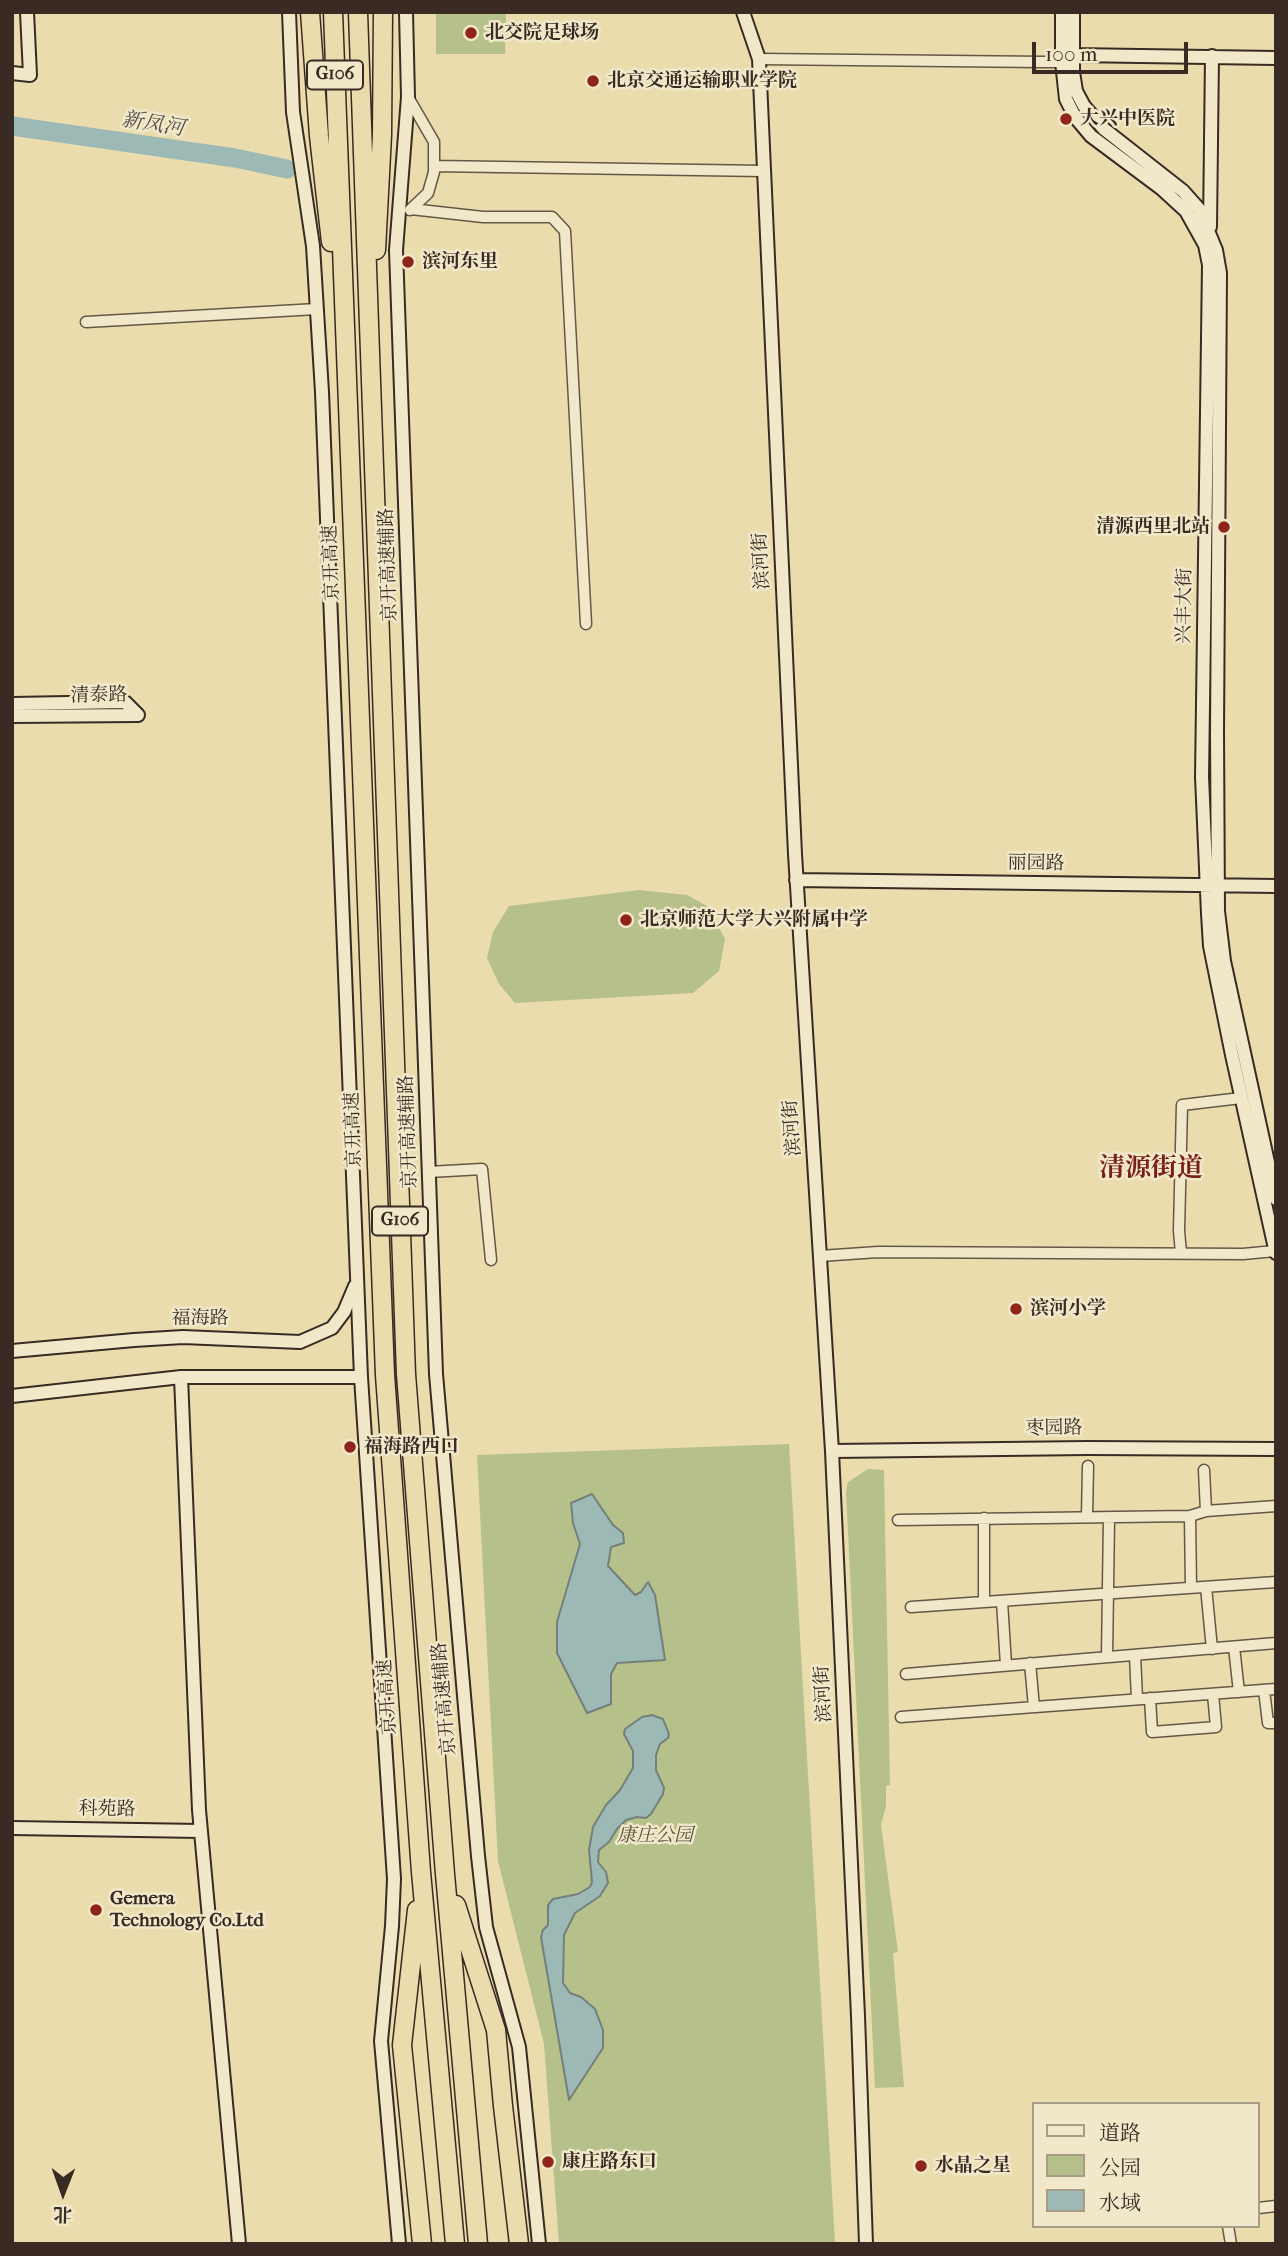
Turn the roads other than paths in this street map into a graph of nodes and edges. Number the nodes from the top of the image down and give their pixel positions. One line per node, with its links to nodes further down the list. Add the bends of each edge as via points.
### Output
1 (27, 12): 15 (main road, via 30,75)
2 (289, 12): 24 (main road, via 290,71)
3 (310, 12): 17 (highway)
4 (333, 12): 17 (highway, G106)
5 (358, 12): 20 (highway, G106, via 362,135)
6 (383, 12): 20 (highway, via 382,135)
7 (406, 12): 16 (main road, 京开高速辅路)
8 (743, 12): 14 (main road, 滨河街)
9 (1062, 12): 12 (main road, 兴丰大街)
10 (1073, 12): 12 (main road, 兴丰大街)
11 (1212, 56): 12 (main road); 13 (main road); 23 (main road)
12 (1067, 58): 14 (street); 23 (main road, 兴丰大街, via 1084,106 1104,129 1184,191); 30 (main road, 兴丰大街, via 1066,99 1075,117 1091,136 1186,211 1205,245 1209,265 1202,777)
13 (1276, 58)
14 (759, 59): 19 (main road, 滨河街)
15 (12, 73)
16 (408, 97): 18 (street, via 434,142); 22 (main road, 京开高速辅路)
17 (328, 137): 81 (highway, 京开高速 / G106, via 345,346 385,1375)
18 (434, 165): 19 (street); 21 (street, via 428,193)
19 (764, 170): 29 (main road, 滨河街)
20 (372, 194): 82 (highway, G106, via 369,346 406,1374)
21 (411, 209): 22 (street); 26 (street, via 483,217 552,217 565,231)
22 (397, 222): 33 (main road, 京开高速辅路)
23 (1210, 231): 30 (main road, 兴丰大街, via 1220,273)
24 (317, 309): 25 (street); 39 (main road)
25 (86, 323)
26 (586, 624)
27 (12, 704): 28 (main road, 清泰路, via 125,702 138,715)
28 (12, 716)
29 (796, 880): 30 (main road, 丽园路); 37 (main road, 滨河街)
30 (1212, 885): 31 (main road, 丽园路); 32 (main road, 兴丰大街, via 1210,946); 34 (main road, 兴丰大街)
31 (1276, 886)
32 (1241, 1098): 35 (main road, 兴丰大街); 36 (street, via 1182,1105)
33 (429, 1171): 38 (street, via 481,1169); 89 (main road, 京开高速辅路, via 436,1374 478,1856 486,1927 519,2047)
34 (1276, 1199)
35 (1275, 1252): 36 (street)
36 (1181, 1253): 37 (street)
37 (820, 1255): 45 (main road, 滨河街)
38 (491, 1260)
39 (356, 1282): 40 (main road, 福海路, via 332,1328 300,1342 134,1339); 42 (main road)
40 (12, 1351)
41 (181, 1377): 42 (main road); 43 (main road); 80 (main road)
42 (361, 1377): 84 (main road, via 394,1880 381,2040)
43 (12, 1396)
44 (1276, 1449): 45 (main road, 枣园路)
45 (832, 1451): 90 (main road, 滨河街)
46 (1088, 1466): 50 (street)
47 (1204, 1470): 49 (street)
48 (1276, 1506): 49 (street)
49 (1206, 1511): 51 (street)
50 (1087, 1516): 52 (street); 53 (street)
51 (1190, 1516): 53 (street); 57 (street)
52 (984, 1518): 54 (street); 60 (street)
53 (1109, 1518): 58 (street)
54 (898, 1520)
55 (1276, 1582): 56 (street)
56 (1206, 1587): 57 (street); 64 (street)
57 (1191, 1588): 58 (street)
58 (1108, 1594): 59 (street); 66 (street)
59 (1002, 1601): 60 (street); 68 (street)
60 (984, 1602): 61 (street)
61 (911, 1607)
62 (1276, 1643): 63 (street)
63 (1234, 1647): 64 (street); 72 (street)
64 (1212, 1648): 65 (street)
65 (1135, 1655): 66 (street); 75 (street)
66 (1107, 1657): 67 (street)
67 (1030, 1663): 68 (street); 76 (street)
68 (1006, 1665): 69 (street)
69 (906, 1674)
70 (1276, 1689): 71 (street)
71 (1264, 1690): 72 (street); 78 (street, via 1268,1723)
72 (1239, 1692): 73 (street)
73 (1213, 1693): 74 (street); 74 (street, via 1216,1727 1152,1732)
74 (1150, 1698): 75 (street)
75 (1137, 1699): 76 (street)
76 (1034, 1707): 77 (street)
77 (901, 1717)
78 (1276, 1723)
79 (12, 1828): 80 (main road, 科苑路)
80 (201, 1831): 83 (main road)
81 (422, 1871): 85 (highway, via 402,2045); 86 (highway, 京开高速 / G106)
82 (445, 1874): 87 (highway, G106); 88 (highway, via 496,2030)
83 (239, 2244)
84 (399, 2244)
85 (422, 2244)
86 (456, 2244)
87 (478, 2244)
88 (519, 2244)
89 (539, 2244)
90 (866, 2244)

